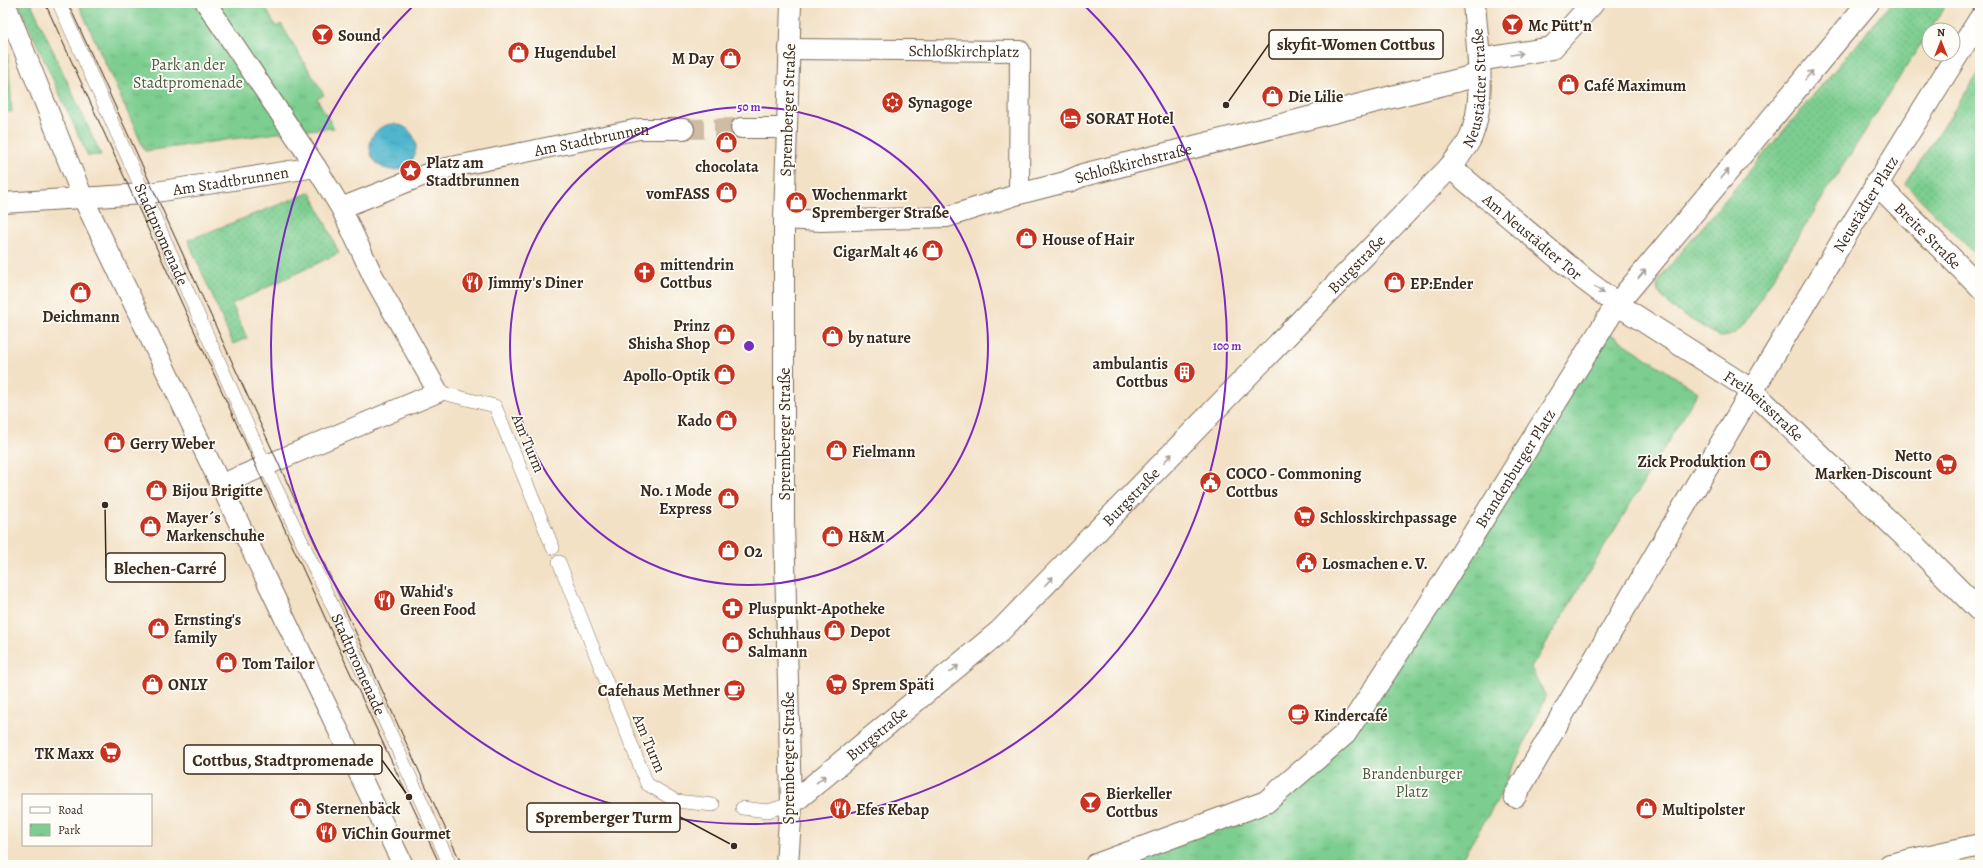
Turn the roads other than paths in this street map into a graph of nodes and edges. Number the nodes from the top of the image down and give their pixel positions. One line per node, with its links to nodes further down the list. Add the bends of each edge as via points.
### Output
1 (4, 3): 20 (street)
2 (59, 3): 18 (lane, Stadtpromenade)
3 (206, 3): 14 (street)
4 (791, 3): 9 (street, Spremberger Straße)
5 (1474, 3): 10 (street, Neustädter Straße)
6 (1593, 3): 10 (street, one-way to 6, via 1552,48)
7 (1868, 3): 25 (street, one-way to 7)
8 (1980, 19): 17 (street, Neustädter Platz)
9 (789, 49): 13 (street, Spremberger Straße); 19 (street, Schloßkirchplatz, via 1020,51)
10 (1479, 68): 15 (street, Neustädter Straße, via 1478,114 1470,140); 16 (street, Schloßkirchstraße, via 1083,175)
11 (684, 128): 22 (street, Am Stadtbrunnen, via 639,128 437,170)
12 (741, 128): 13 (street)
13 (786, 128): 23 (street, Spremberger Straße)
14 (316, 167): 18 (street, Am Stadtbrunnen); 22 (street)
15 (1450, 167): 25 (street, Am Neustädter Tor, one-way to 25); 34 (street, Burgstraße, one-way to 15, via 1000,631)
16 (1069, 181): 19 (street, Schloßkirchstraße)
17 (1876, 183): 24 (street, Breite Straße); 26 (street, Neustädter Platz)
18 (143, 194): 20 (street, Am Stadtbrunnen); 28 (lane, Stadtpromenade)
19 (1019, 194): 23 (street, Schloßkirchstraße, via 947,217)
20 (83, 198): 21 (street, Am Stadtbrunnen); 29 (street)
21 (3, 203)
22 (341, 208): 27 (street, via 373,276)
23 (784, 219): 34 (street, Spremberger Straße, via 784,522)
24 (1980, 287)
25 (1617, 304): 26 (street, Freiheitsstraße); 41 (street, Brandenburger Platz, via 1345,734 1266,802)
26 (1751, 390): 32 (street, Freiheitsstraße); 33 (street)
27 (438, 392): 28 (street); 30 (lane, Am Turm, via 495,406)
28 (265, 465): 29 (street); 39 (lane, Stadtpromenade, via 336,613)
29 (220, 485): 38 (street)
30 (553, 548)
31 (559, 562): 35 (lane, Am Turm, via 647,784 676,801)
32 (1980, 611)
33 (1515, 796)
34 (791, 804): 36 (lane, via 768,811); 40 (street, Spremberger Straße)
35 (713, 805)
36 (742, 808)
37 (1980, 845): 42 (street)
38 (403, 865)
39 (450, 865)
40 (786, 865)
41 (1096, 865)
42 (1890, 865)

